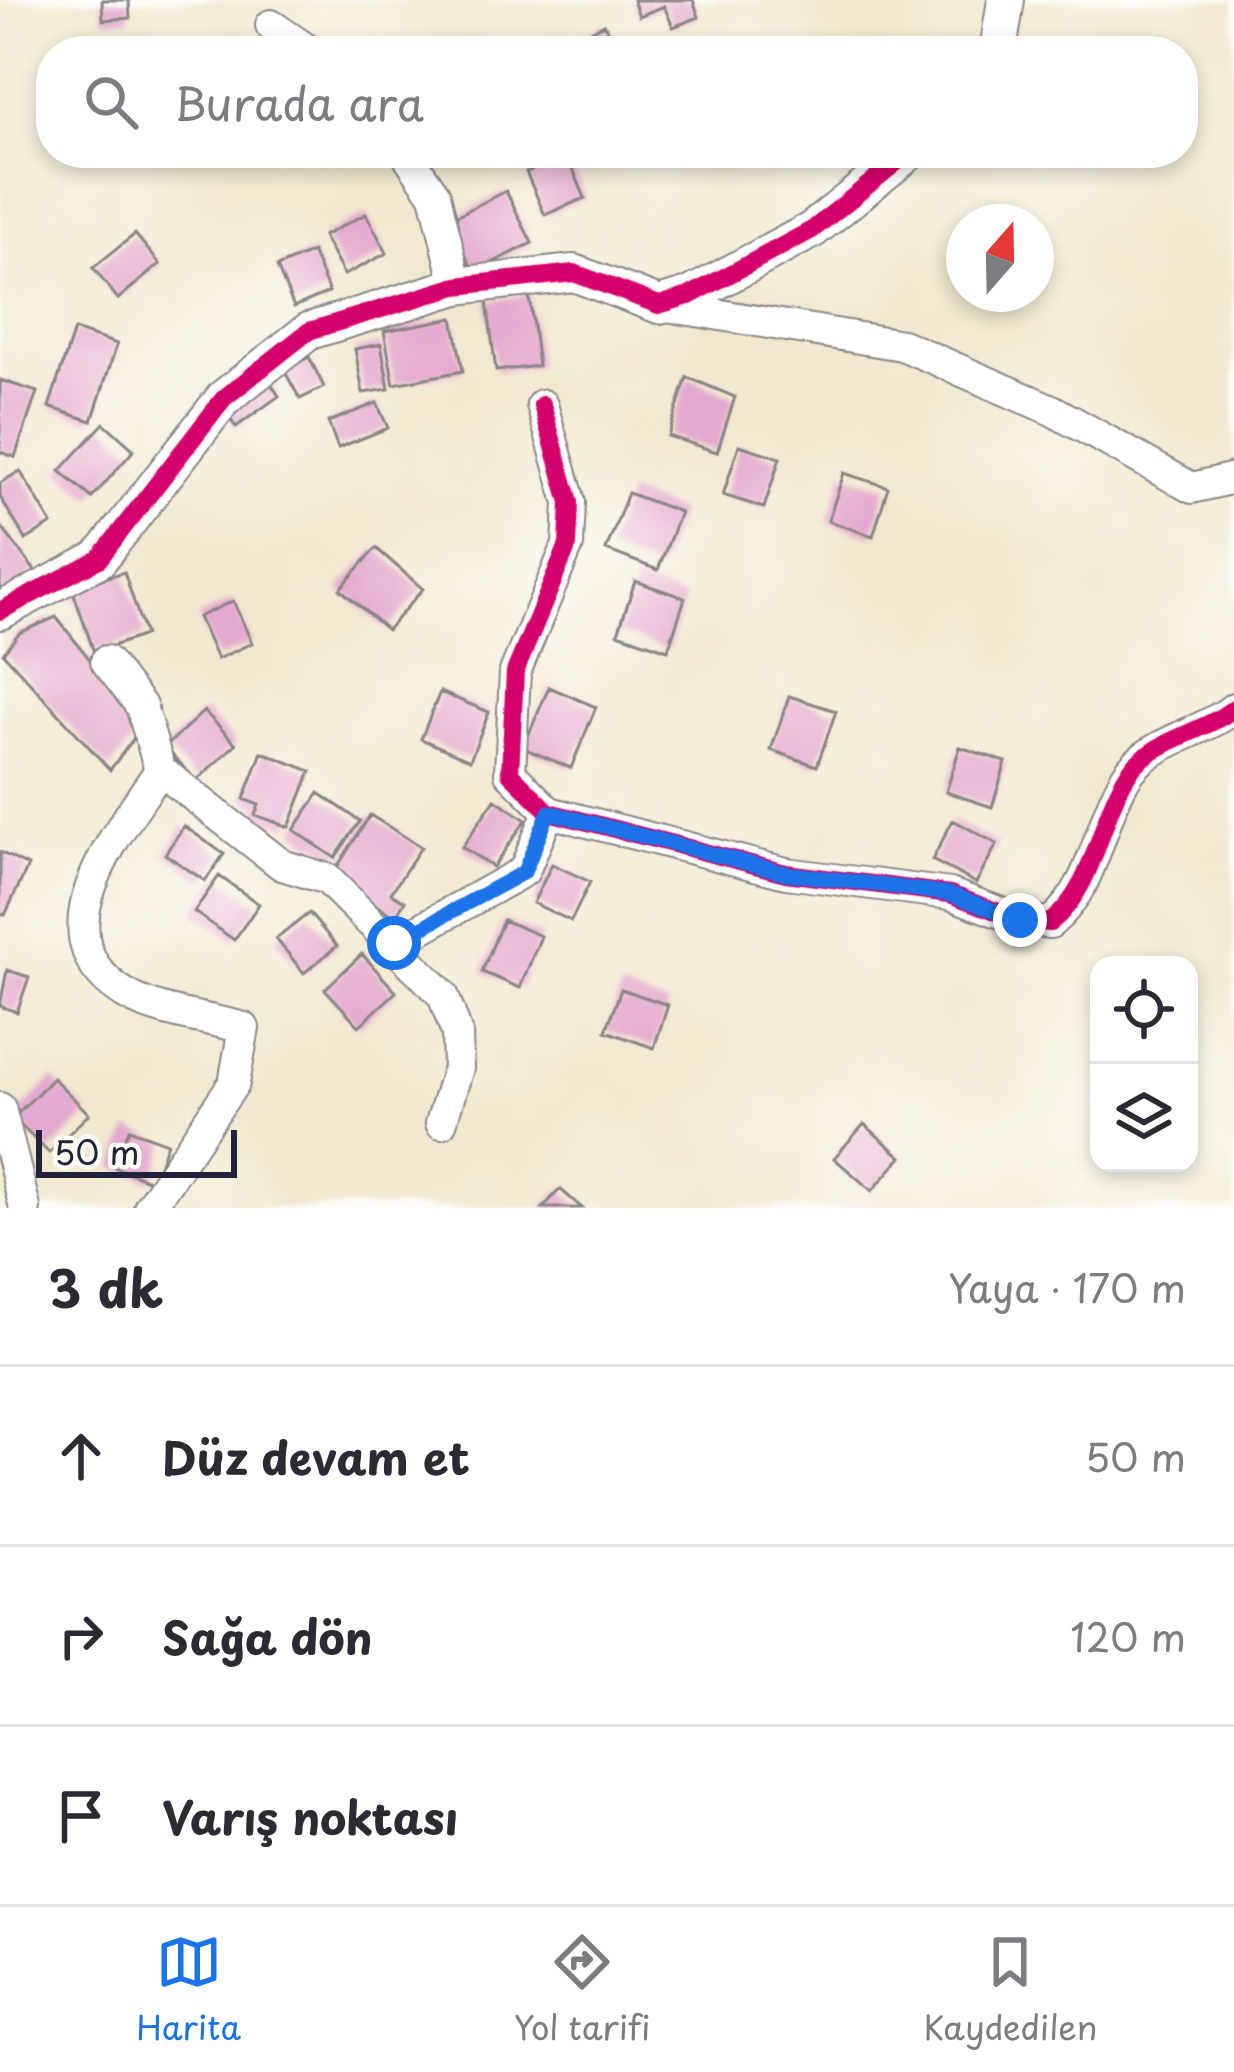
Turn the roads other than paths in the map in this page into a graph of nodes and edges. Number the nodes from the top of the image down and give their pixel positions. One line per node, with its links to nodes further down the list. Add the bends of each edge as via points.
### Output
1 (1006, 0): 4 (street)
2 (271, 25): 3 (street)
3 (287, 36)
4 (1000, 36)
5 (416, 168): 7 (street, via 435,195)
6 (889, 168): 8 (street, via 812,230)
7 (457, 286): 8 (street, via 574,273); 11 (street, via 309,331 224,398 99,559)
8 (659, 305): 10 (street, via 902,345 1052,410 1192,488)
9 (542, 405): 15 (street, via 571,502 568,545 514,672 510,773)
10 (1234, 478)
11 (0, 611)
12 (106, 661): 14 (street, via 141,706)
13 (1234, 708): 15 (street, via 1127,774 1084,882 1050,923 950,894 786,873)
14 (160, 770): 16 (street, via 282,865 327,879); 20 (street, via 91,874 83,943 128,996 244,1028 234,1083)
15 (549, 812): 16 (street, via 524,872)
16 (394, 943): 18 (street, via 443,995 457,1033 458,1068)
17 (0, 1108): 19 (street)
18 (441, 1123)
19 (25, 1208)
20 (149, 1208)

